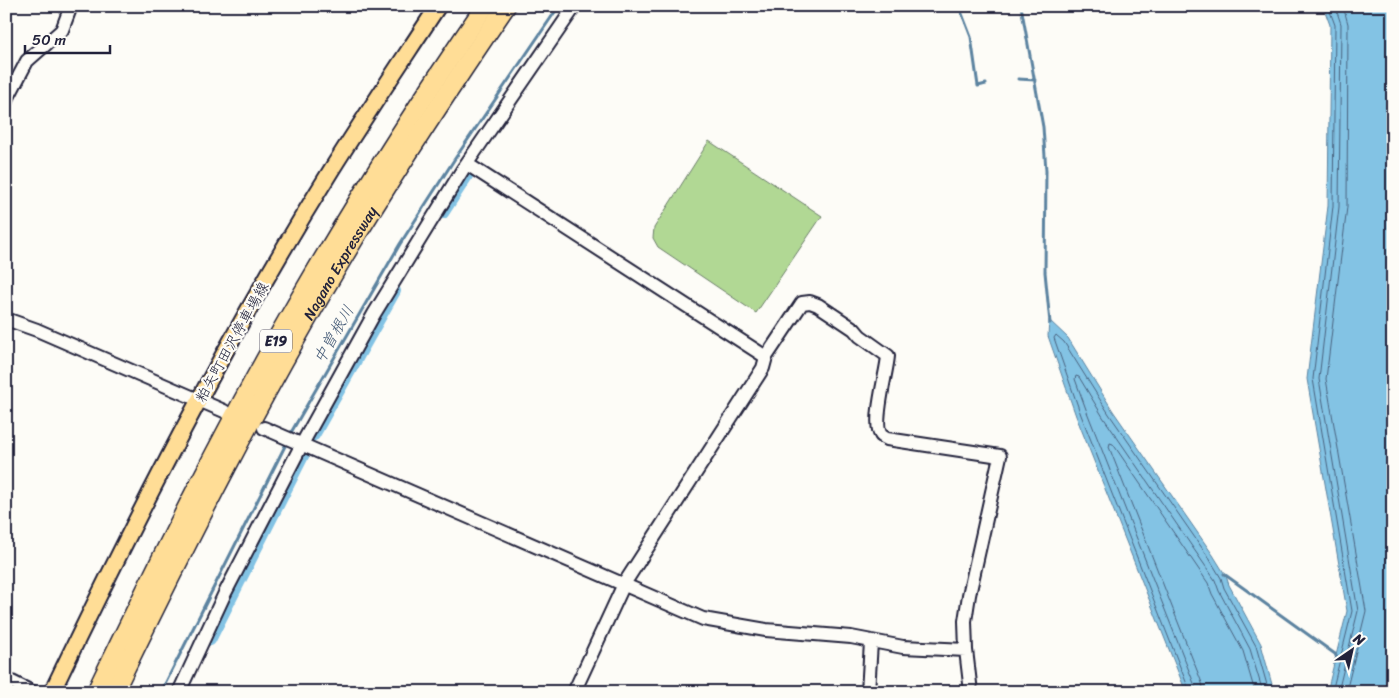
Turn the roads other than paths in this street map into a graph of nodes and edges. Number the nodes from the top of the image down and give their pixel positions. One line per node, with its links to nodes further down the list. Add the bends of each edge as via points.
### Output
1 (71, 6): 6 (street, via 62,30 27,61)
2 (438, 6): 10 (main road, 粕矢町田沢停車場線, via 330,172)
3 (484, 6): 20 (highway, Nagano Expressway / E19, via 388,152 295,307 191,499)
4 (506, 6): 21 (highway, Nagano Expressway / E19, via 402,162 314,308 206,507)
5 (576, 6): 7 (street)
6 (6, 101)
7 (467, 164): 9 (street); 13 (street, via 374,314)
8 (6, 319): 10 (street)
9 (766, 357): 14 (street, via 763,368); 16 (street, via 802,304 818,305 888,356 878,414 881,435 887,439 1000,456 968,595)
10 (199, 400): 11 (street); 19 (main road, 粕矢町田沢停車場線)
11 (224, 411)
12 (264, 428): 13 (street)
13 (300, 443): 14 (street); 22 (street)
14 (624, 584): 15 (street, via 703,619); 23 (street)
15 (871, 642): 16 (street); 24 (street)
16 (966, 650): 25 (street)
17 (6, 679): 18 (street)
18 (32, 692)
19 (52, 692)
20 (96, 692)
21 (114, 692)
22 (178, 692)
23 (574, 692)
24 (868, 692)
25 (971, 692)

